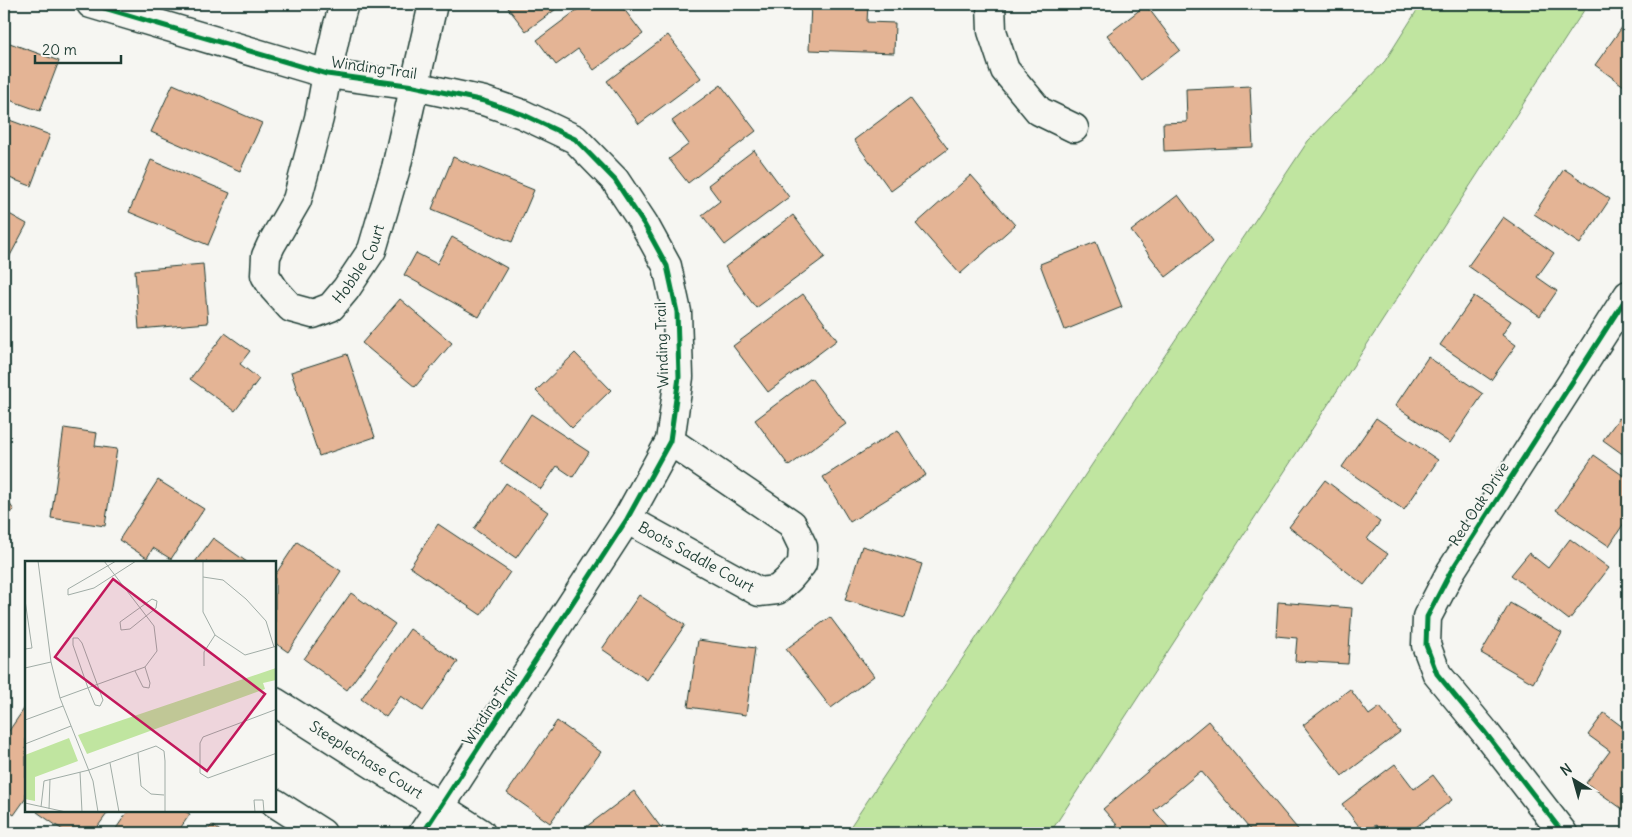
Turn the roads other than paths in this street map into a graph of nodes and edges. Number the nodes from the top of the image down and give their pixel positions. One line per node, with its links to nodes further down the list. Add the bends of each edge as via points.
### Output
1 (91, 4): 5 (street, Winding Trail)
2 (344, 4): 5 (street, Hobble Court)
3 (433, 4): 6 (street, Hobble Court)
4 (991, 4): 7 (street, via 992,31 1005,70 1039,111)
5 (326, 74): 6 (street, Winding Trail); 6 (street, Hobble Court, via 319,118 297,200 266,256 265,275 274,289 291,308 313,314 331,307 372,250 396,168)
6 (414, 86): 9 (street, Winding Trail, via 484,101 575,138 615,180 667,266 676,312 679,377)
7 (1074, 128)
8 (1628, 295): 17 (street, Red Oak Drive, via 1451,571 1427,617 1426,646 1437,674)
9 (670, 441): 10 (street, Winding Trail); 10 (street, Boots Saddle Court, via 792,524 803,547 802,564 777,590 759,592)
10 (627, 519): 13 (street, Winding Trail)
11 (276, 703): 13 (street, Steeplechase Court)
12 (276, 804): 14 (street)
13 (440, 807): 15 (street, Winding Trail); 16 (street, Steeplechase Court)
14 (322, 833)
15 (423, 833)
16 (481, 833)
17 (1563, 833)

